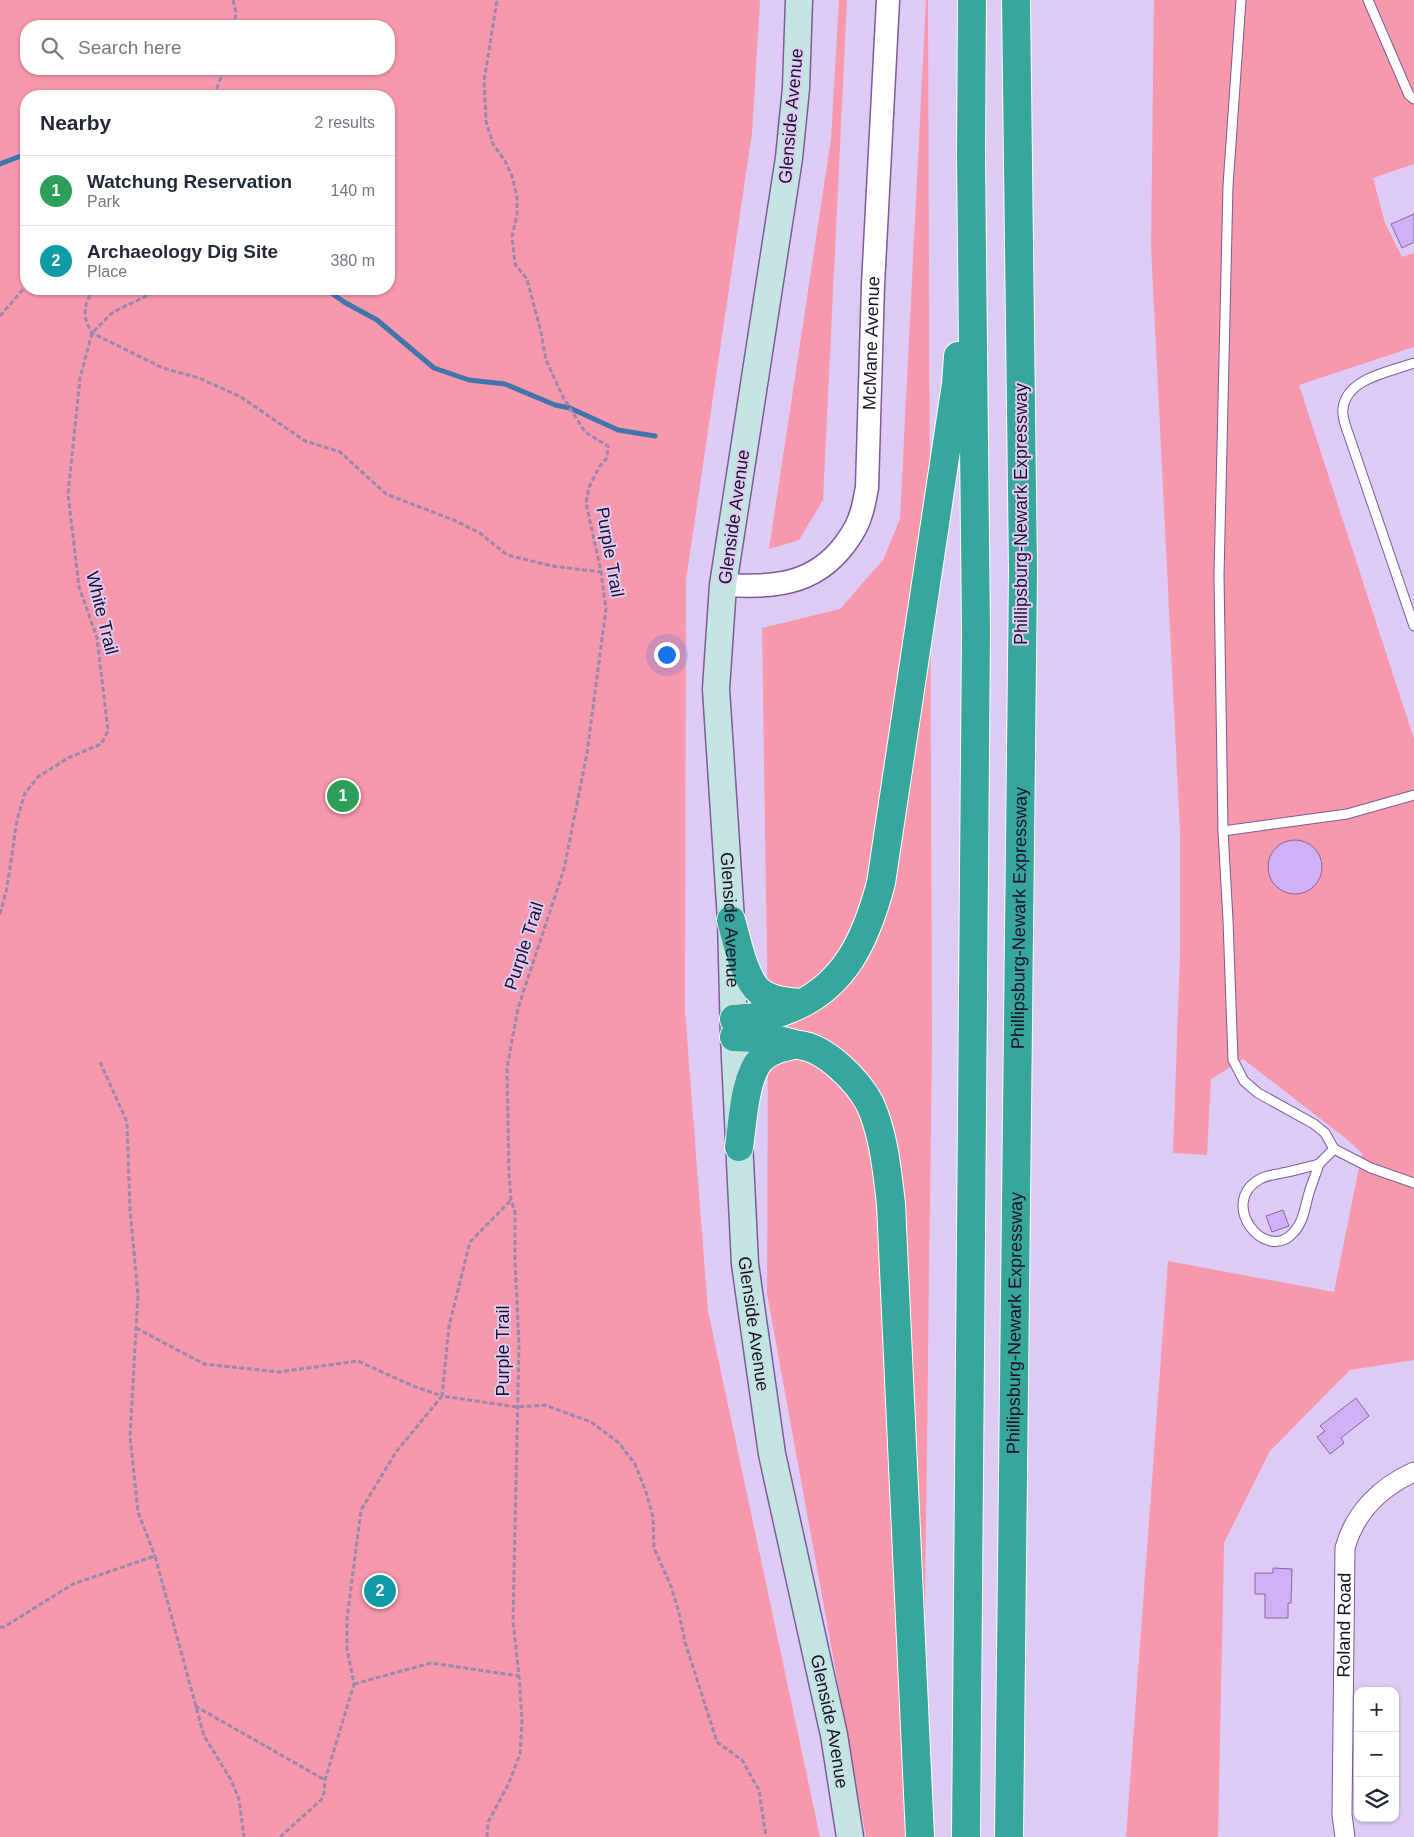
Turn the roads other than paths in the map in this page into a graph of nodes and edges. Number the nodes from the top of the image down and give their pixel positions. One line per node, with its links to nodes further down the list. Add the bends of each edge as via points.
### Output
1 (799, 0): 10 (main road, Glenside Avenue, via 796,88 789,158)
2 (888, 0): 10 (street, McMane Avenue, via 873,285 867,488 862,514 850,538 835,557 815,572 795,582)
3 (972, 0): 8 (highway)
4 (1016, 0): 26 (highway, Phillipsburg-Newark Expressway, via 1023,572)
5 (1241, 0): 13 (lane, via 1227,206 1219,576)
6 (1368, 0): 7 (lane, via 1402,80)
7 (1414, 99)
8 (971, 155): 15 (highway, via 956,384 881,883 871,918 854,955 829,986); 25 (highway, via 976,642)
9 (1414, 363): 11 (lane, via 1355,386 1346,396 1342,410)
10 (723, 585): 14 (main road, Glenside Avenue, via 716,690)
11 (1414, 626)
12 (1414, 795): 13 (lane, via 1347,814)
13 (1223, 832): 19 (lane, via 1232,1060 1244,1081 1258,1093 1314,1124 1325,1133)
14 (731, 920): 15 (highway, via 746,970 760,992 784,1002); 16 (main road, Glenside Avenue)
15 (802, 1003): 16 (highway)
16 (734, 1028): 17 (highway); 18 (main road, Glenside Avenue)
17 (798, 1044): 18 (highway, via 774,1050 761,1059 754,1070 749,1083); 24 (highway, via 828,1058 859,1087 876,1119 884,1151 891,1204)
18 (740, 1147): 23 (main road, Glenside Avenue, via 745,1264 772,1454 834,1735)
19 (1334, 1149): 20 (lane); 21 (lane, via 1371,1168)
20 (1319, 1164): 20 (lane, via 1270,1175 1251,1186 1245,1196 1244,1217 1256,1234 1276,1241 1287,1239 1294,1232 1303,1216)
21 (1414, 1184)
22 (1414, 1472): 27 (street, Roland Road, via 1378,1494 1356,1521 1345,1548 1342,1814)
23 (850, 1837)
24 (920, 1837)
25 (966, 1837)
26 (1009, 1837)
27 (1345, 1837)

